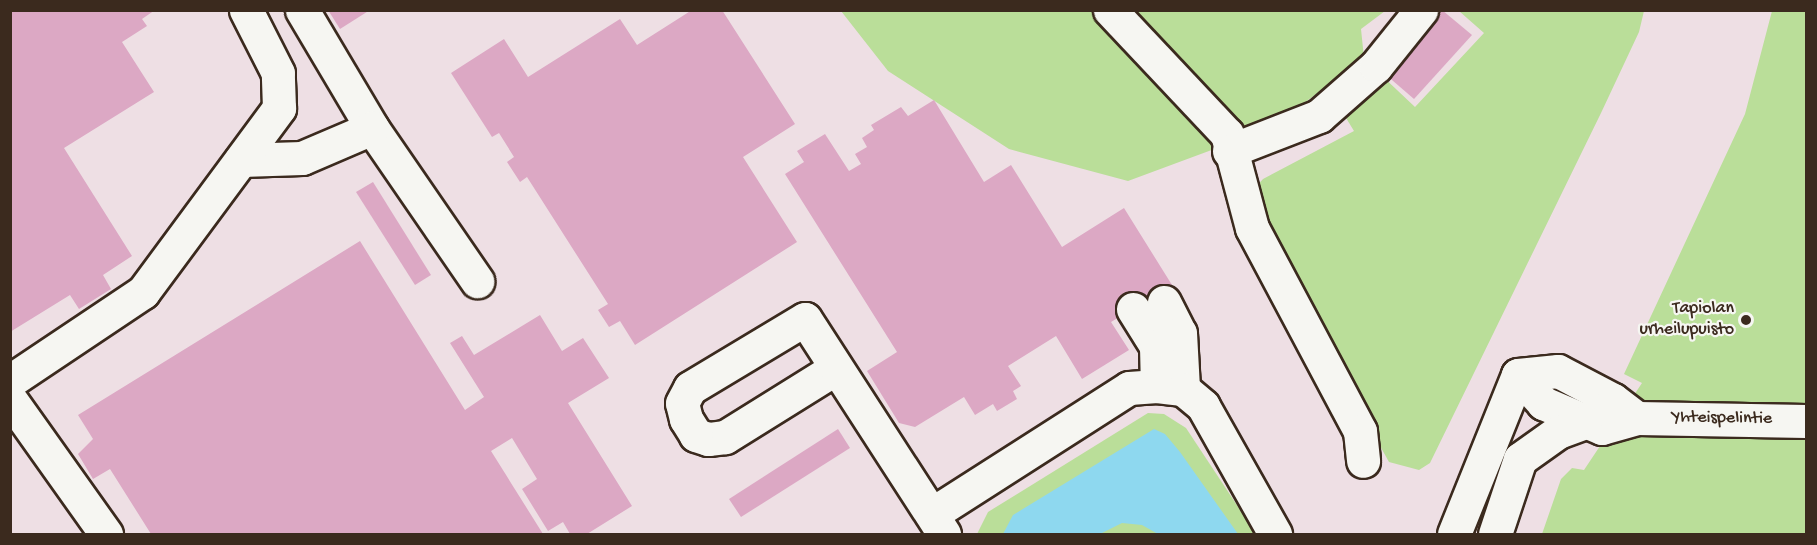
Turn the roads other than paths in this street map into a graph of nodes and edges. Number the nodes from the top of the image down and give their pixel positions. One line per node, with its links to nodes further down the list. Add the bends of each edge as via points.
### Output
1 (246, 10): 7 (street, via 278,74 279,108)
2 (302, 10): 5 (street)
3 (1110, 10): 6 (street, via 1227,134)
4 (1420, 10): 6 (street, via 1376,66 1319,116)
5 (372, 128): 7 (street, via 302,158); 8 (street)
6 (1229, 151): 19 (street, via 1252,228 1360,431)
7 (241, 160): 13 (street, via 143,292)
8 (477, 281)
9 (1164, 302): 14 (street, via 1180,333)
10 (1133, 309): 14 (street, via 1156,346)
11 (836, 368): 20 (street)
12 (1518, 375): 16 (street, via 1558,371 1613,399); 18 (street, Yhteispelintie, via 1543,403); 23 (street)
13 (10, 381)
14 (1170, 388): 20 (street, via 1129,388); 22 (street, via 1203,406)
15 (10, 399): 21 (street)
16 (1637, 418): 17 (street, Yhteispelintie); 18 (street, Yhteispelintie, via 1602,428)
17 (1806, 420)
18 (1585, 422): 24 (street, via 1558,432 1520,459)
19 (1363, 461)
20 (938, 524)
21 (106, 534)
22 (1275, 534)
23 (1454, 534)
24 (1495, 534)

